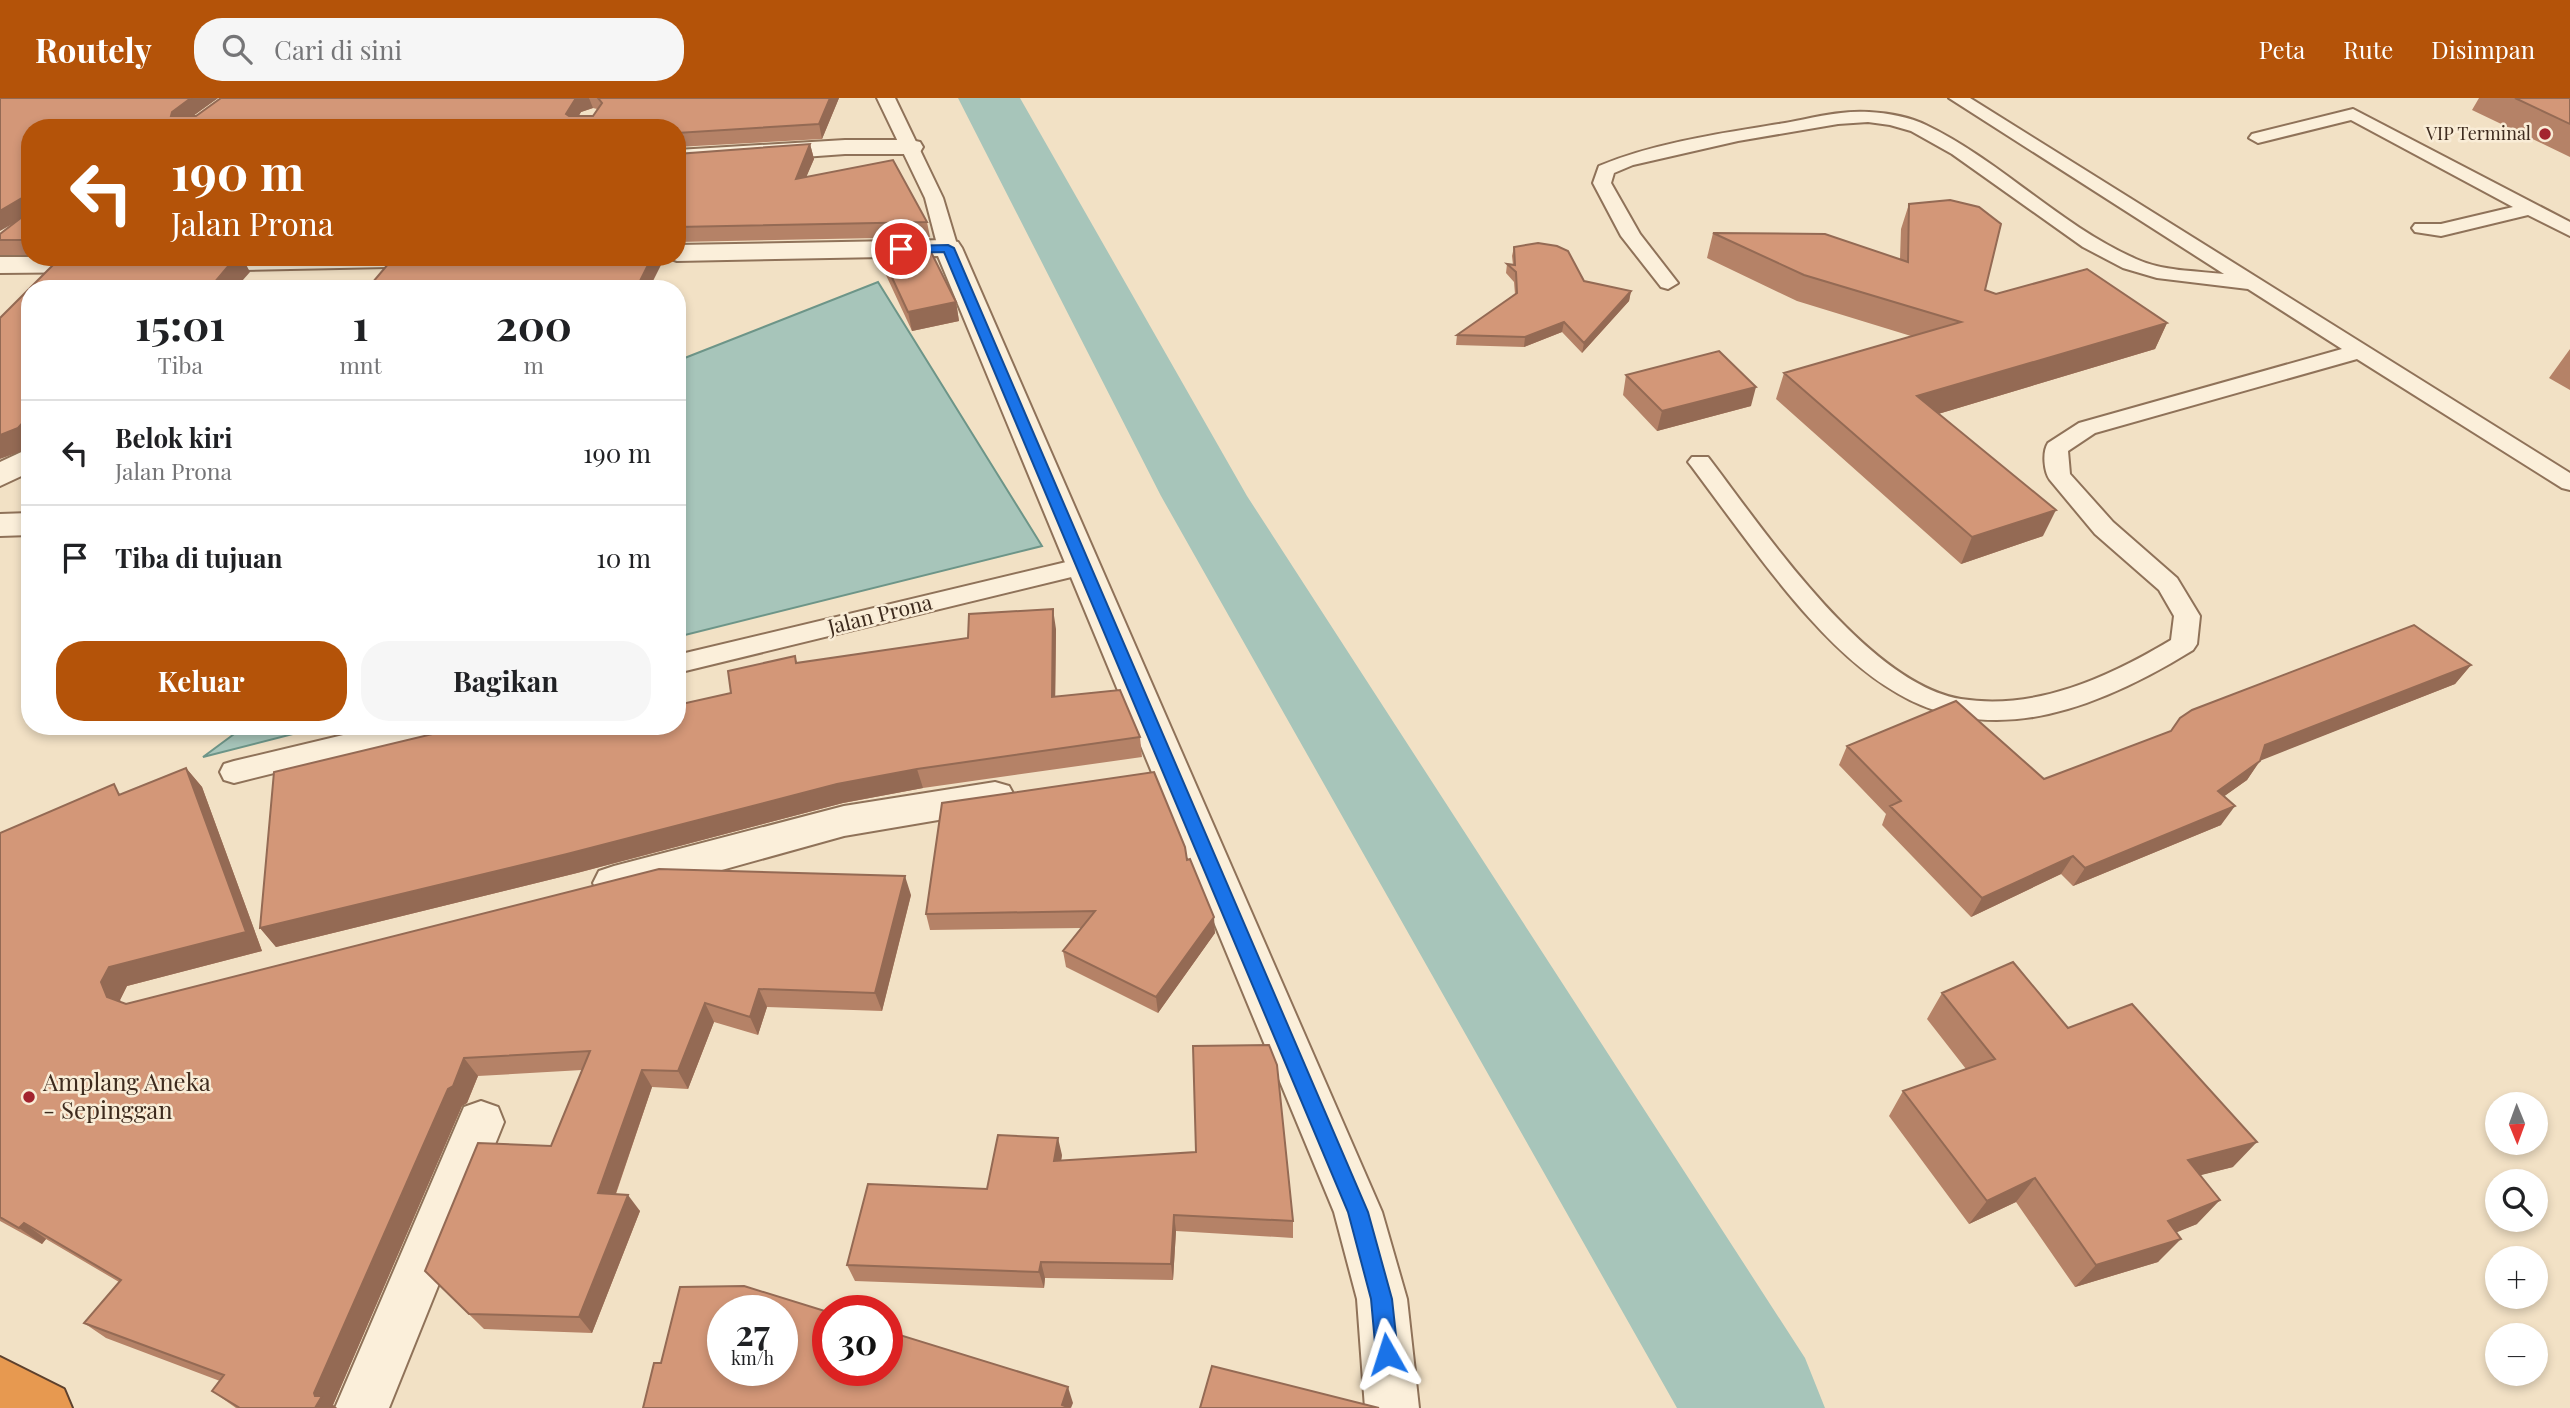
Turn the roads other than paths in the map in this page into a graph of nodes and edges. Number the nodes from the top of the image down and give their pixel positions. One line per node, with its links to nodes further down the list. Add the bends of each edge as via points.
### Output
1 (886, 98): 4 (lane)
2 (1958, 98): 16 (lane)
3 (2258, 138): 6 (lane, via 2353,114)
4 (911, 147): 5 (street); 9 (lane, via 934,198)
5 (686, 157)
6 (2531, 209): 7 (lane, via 2441,230); 8 (lane)
7 (2422, 228)
8 (2570, 230)
9 (948, 248): 10 (street); 24 (street)
10 (686, 253)
11 (0, 265): 12 (street)
12 (21, 265)
13 (293, 266): 14 (street)
14 (277, 280)
15 (1668, 283): 16 (lane, via 1632,241 1613,209 1602,183 1606,170 1738,136 1868,117 1917,127 1958,150 2090,243 2130,264 2157,272)
16 (2253, 284): 17 (lane)
17 (2360, 351): 18 (lane, via 2087,428 2056,448 2058,475 2104,528 2168,584 2188,616 2184,644 2141,672 2049,705 1984,711 1930,701 1878,671 1802,594); 21 (lane)
18 (1700, 462)
19 (21, 463): 20 (street)
20 (0, 476)
21 (2570, 483)
22 (21, 524): 23 (street)
23 (0, 525)
24 (1083, 565): 25 (lane, Jalan Prona); 27 (street)
25 (686, 662)
26 (387, 735): 28 (lane)
27 (1171, 770): 29 (street); 36 (street, via 1358,1212 1382,1299)
28 (234, 772)
29 (1130, 776)
30 (1035, 791): 31 (street, via 844,821)
31 (578, 892)
32 (481, 1122): 35 (street)
33 (0, 1383): 34 (highway)
34 (46, 1408)
35 (362, 1408)
36 (1392, 1408)

